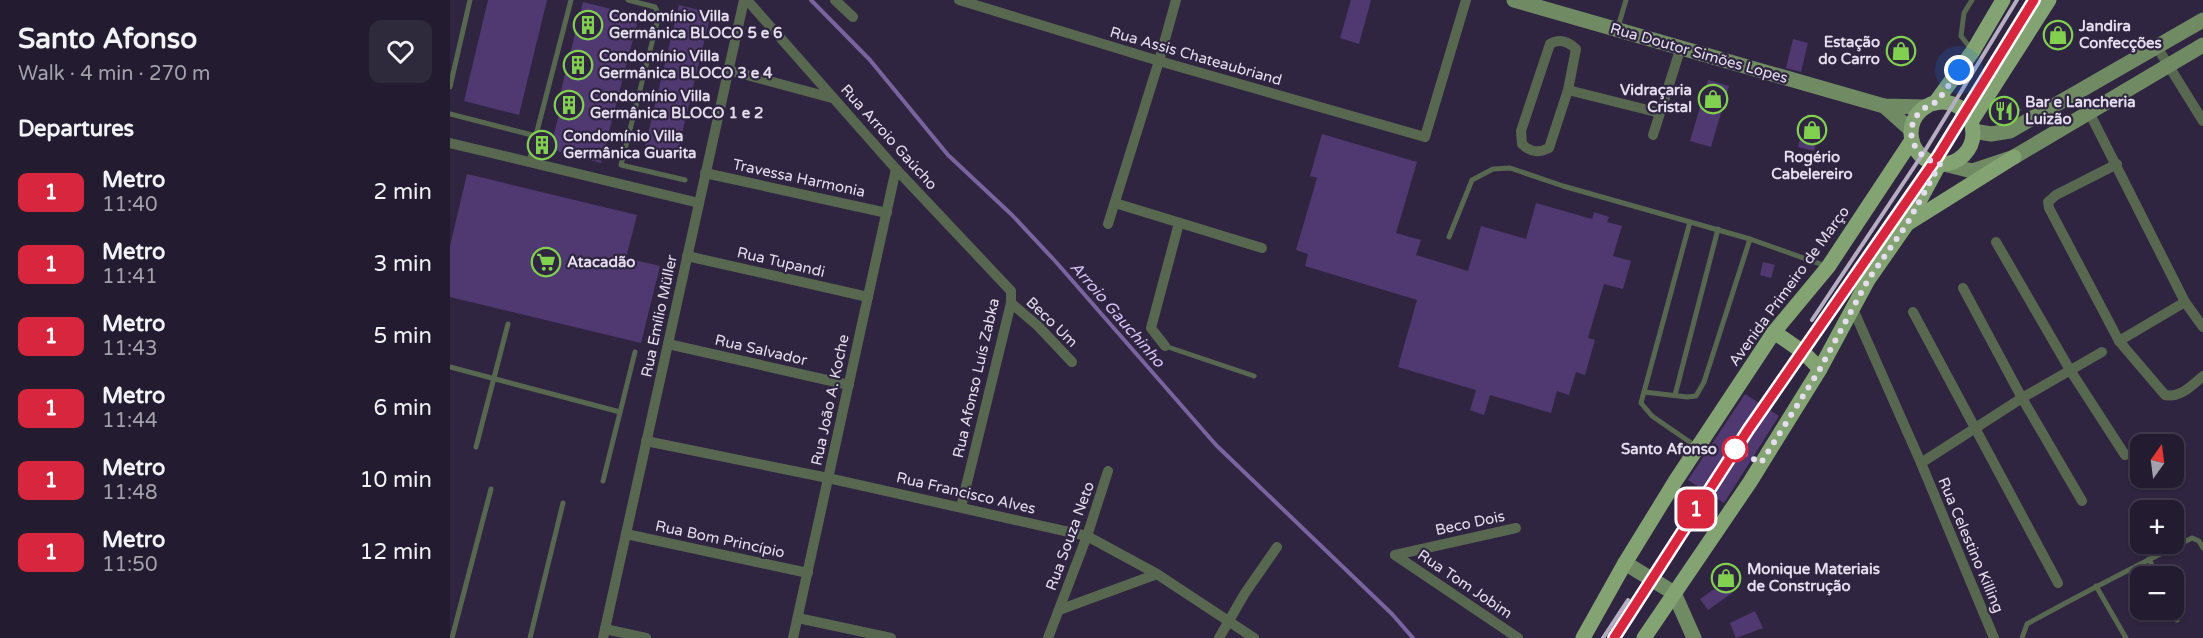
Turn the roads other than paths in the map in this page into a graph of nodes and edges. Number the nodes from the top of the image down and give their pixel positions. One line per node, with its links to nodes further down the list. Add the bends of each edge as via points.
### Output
1 (470, 0): 24 (lane)
2 (571, 0): 36 (lane)
3 (628, 0): 44 (lane, via 655,7 659,15 621,165)
4 (746, 0): 23 (street, Rua Emílio Müller); 26 (street, Rua Arroio Gaúcho)
5 (835, 0): 14 (street)
6 (959, 0): 21 (street, Rua Assis Chateaubriand)
7 (1176, 0): 21 (street)
8 (1466, 0): 21 (street, Rua Assis Chateaubriand, via 1425,137)
9 (1514, 0): 16 (main road, Rua Doutor Simões Lopes)
10 (1626, 0): 16 (lane)
11 (1972, 0): 20 (lane, via 1964,13 1961,36)
12 (2002, 0): 20 (main road)
13 (2049, 0): 33 (main road)
14 (853, 17)
15 (2203, 20): 19 (main road)
16 (1617, 29): 18 (main road, Rua Doutor Simões Lopes)
17 (2203, 45): 22 (main road)
18 (1681, 47): 28 (main road, Rua Doutor Simões Lopes); 30 (street)
19 (2157, 47): 22 (street); 33 (main road, via 2010,131 1991,134)
20 (1972, 51): 27 (main road)
21 (1159, 62): 46 (street)
22 (2168, 65): 29 (main road); 32 (street)
23 (728, 70): 26 (street); 43 (street, Rua Emílio Müller)
24 (450, 87)
25 (1568, 90): 25 (street, via 1549,148 1539,153 1526,148 1521,131 1553,42 1570,43 1576,48); 30 (street)
26 (834, 98): 42 (street, Rua Arroio Gaúcho)
27 (1930, 105): 28 (main road, Rua Doutor Simões Lopes); 33 (main road, via 1953,104); 35 (main road, via 1914,121)
28 (1884, 106): 35 (main road, Rua Doutor Simões Lopes)
29 (2089, 112): 38 (main road); 41 (street)
30 (1660, 113): 34 (street)
31 (450, 114): 36 (lane)
32 (2203, 121)
33 (1972, 126): 40 (main road, via 1972,140 1964,155)
34 (1653, 135)
35 (1912, 135): 40 (main road, via 1922,156); 58 (main road, Avenida Primeiro de Março)
36 (536, 136): 39 (lane)
37 (450, 143): 39 (street)
38 (2014, 157): 40 (main road, via 1972,171); 51 (main road)
39 (529, 162): 45 (street)
40 (1940, 164): 51 (main road)
41 (2117, 164): 62 (street); 69 (street, via 2048,202)
42 (896, 169): 47 (street, Rua João A. Koche); 60 (street, Rua Arroio Gaúcho)
43 (705, 173): 45 (street, Rua Emílio Müller); 47 (street, Travessa Harmonia)
44 (685, 180)
45 (699, 203): 57 (street, Rua Emílio Müller)
46 (1114, 203): 49 (street); 50 (street)
47 (887, 213): 61 (street, Rua João A. Koche)
48 (1690, 222): 52 (lane); 53 (lane, via 1510,168 1493,168 1472,180); 82 (lane)
49 (1179, 223): 56 (street); 71 (street, via 1151,328)
50 (1108, 224)
51 (1907, 224): 64 (main road)
52 (1718, 229): 54 (lane); 83 (lane)
53 (1449, 237)
54 (1750, 239): 58 (lane); 83 (lane, via 1704,382 1696,396)
55 (1996, 242): 77 (street)
56 (1262, 248)
57 (687, 256): 61 (street, Rua Tupandi); 70 (street, Rua Emílio Müller)
58 (1828, 267): 68 (main road, Avenida Primeiro de Março)
59 (1963, 288): 84 (street)
60 (1011, 291): 63 (street, Rua Afonso Luís Zabka)
61 (868, 297): 81 (street, Rua João A. Koche)
62 (2185, 302): 67 (street); 69 (street)
63 (1011, 303): 74 (street, Beco Um); 98 (street, Rua Afonso Luís Zabka)
64 (1853, 309): 76 (main road); 91 (street, Rua Celestino Killing)
65 (1913, 312): 86 (street)
66 (508, 324): 80 (lane)
67 (2203, 327)
68 (1774, 332): 76 (main road); 89 (main road, Avenida Primeiro de Março)
69 (2120, 341): 79 (street, via 2165,395 2182,393)
70 (668, 344): 81 (street, Rua Salvador); 87 (street, Rua Emílio Müller)
71 (1165, 346): 78 (lane)
72 (635, 352): 85 (lane)
73 (2102, 352): 77 (street)
74 (1072, 362)
75 (450, 367): 80 (lane)
76 (1820, 369): 112 (main road)
77 (2070, 370): 84 (street); 90 (street)
78 (1254, 376)
79 (2203, 376)
80 (494, 379): 85 (lane); 88 (lane)
81 (849, 385): 93 (street, Rua João A. Koche)
82 (1644, 392): 83 (lane); 89 (lane, via 1641,403 1652,416)
83 (1675, 396)
84 (2022, 398): 86 (street); 96 (street)
85 (620, 412): 94 (lane)
86 (1975, 428): 91 (street); 110 (street)
87 (646, 441): 93 (street, Rua Francisco Alves); 100 (street, Rua Emílio Müller)
88 (476, 447)
89 (1698, 447): 106 (main road, Avenida Primeiro de Março)
90 (2125, 455)
91 (1921, 463): 129 (street, Rua Celestino Killing)
92 (1108, 471): 101 (street, Rua Souza Neto)
93 (828, 478): 98 (street, Rua Francisco Alves); 108 (street, Rua João A. Koche)
94 (603, 481)
95 (491, 489): 117 (lane)
96 (2082, 501)
97 (563, 503): 118 (lane)
98 (960, 507): 101 (street, Rua Francisco Alves)
99 (1516, 528): 104 (street, Beco Dois)
100 (626, 534): 108 (street, Rua Bom Princípio); 116 (street, Rua Emílio Müller)
101 (1087, 536): 109 (street, Rua Francisco Alves); 113 (street, Rua Souza Neto)
102 (1277, 547): 115 (street)
103 (2203, 548): 105 (lane, via 2192,538)
104 (1395, 555): 125 (street, Rua Tom Jobim)
105 (2149, 559): 107 (lane); 111 (lane)
106 (1625, 563): 112 (main road); 126 (main road, Avenida Primeiro de Março)
107 (2152, 566)
108 (807, 573): 114 (street, Rua João A. Koche)
109 (1157, 574): 113 (street, Rua Souza Neto); 115 (street, Rua Francisco Alves)
110 (2058, 583)
111 (2096, 586): 130 (lane, via 2027,624); 131 (lane)
112 (1674, 593): 127 (main road); 128 (main road)
113 (1059, 610): 122 (street, Rua Souza Neto)
114 (798, 618): 120 (street, Rua João A. Koche); 121 (street)
115 (1228, 620): 123 (street); 124 (street, Rua Francisco Alves)
116 (604, 633): 119 (street)
117 (453, 638)
118 (530, 638)
119 (646, 638)
120 (793, 638)
121 (891, 638)
122 (1048, 638)
123 (1219, 638)
124 (1254, 638)
125 (1518, 638)
126 (1583, 638)
127 (1644, 638)
128 (1694, 638)
129 (1994, 638)
130 (2022, 638)
131 (2126, 638)

